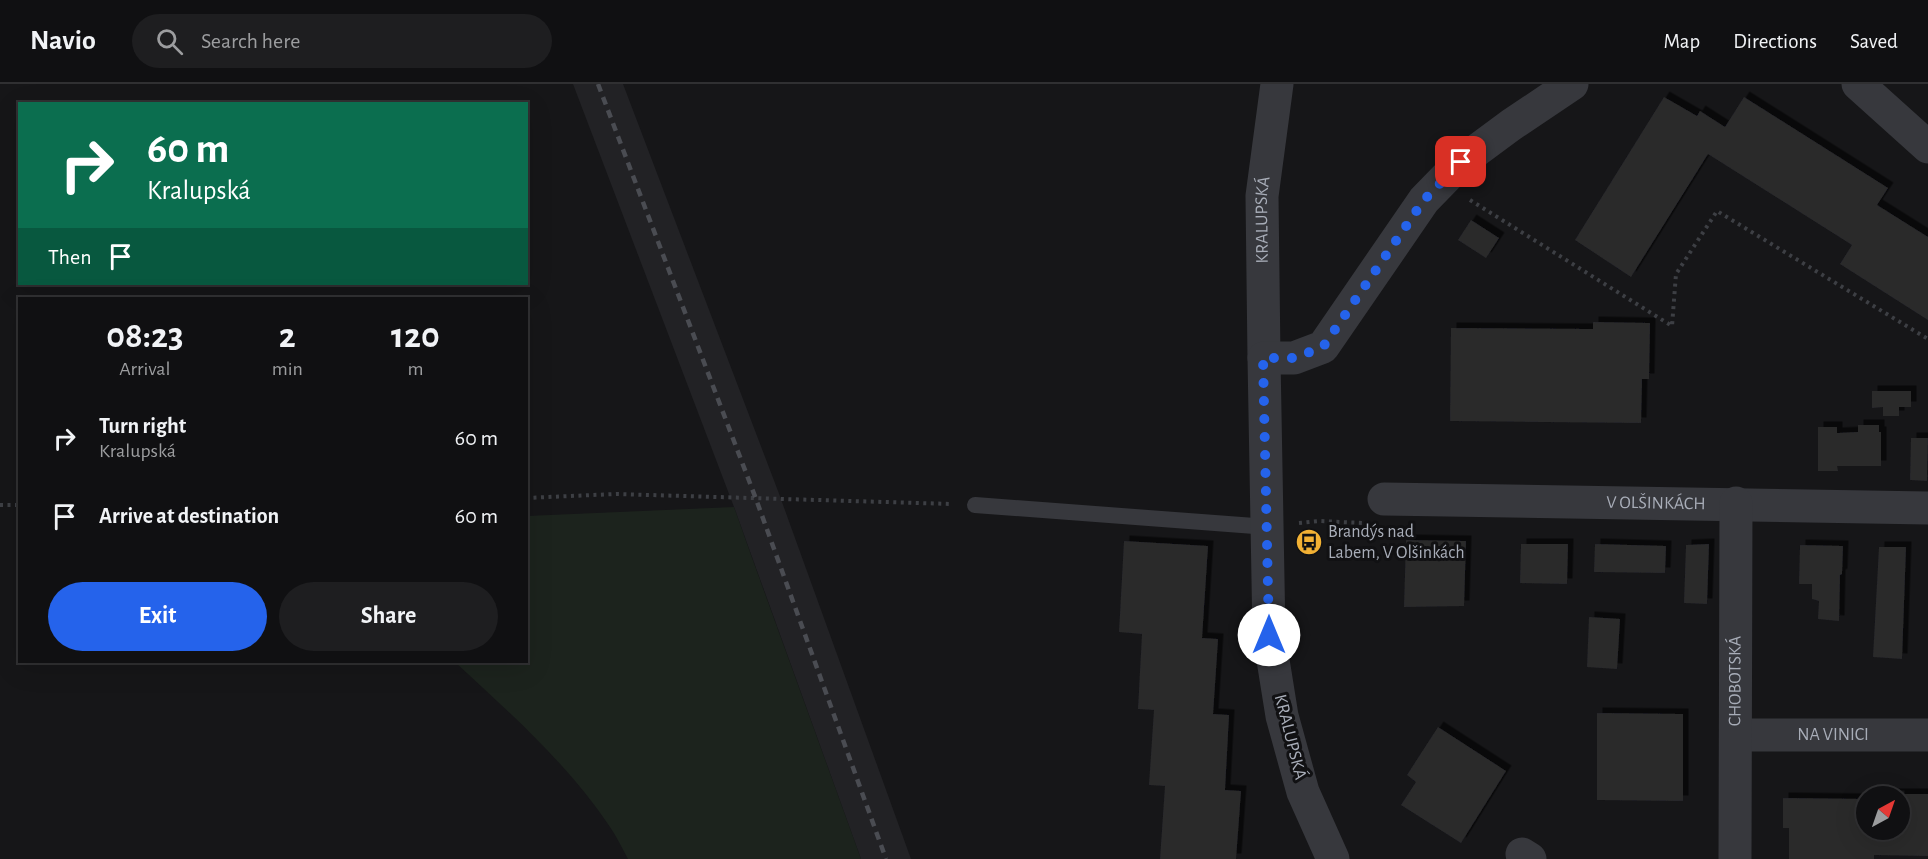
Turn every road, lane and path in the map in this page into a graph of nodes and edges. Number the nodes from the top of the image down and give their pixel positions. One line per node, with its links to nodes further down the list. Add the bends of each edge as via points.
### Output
1 (1276, 84): 7 (street, KRALUPSKÁ, via 1262,196)
2 (1572, 84): 7 (street, via 1461,162 1424,200 1323,347 1294,358)
3 (1858, 84): 4 (street)
4 (1928, 147)
5 (1469, 199): 6 (path, via 1672,326 1676,274 1716,211)
6 (1928, 339)
7 (1263, 358): 15 (street, KRALUPSKÁ)
8 (528, 498): 12 (path, via 616,495)
9 (1384, 499): 10 (street, V OLŠINKÁCH); 15 (path, via 1375,523 1319,521)
10 (1736, 504): 14 (street, V OLŠINKÁCH); 16 (street, CHOBOTSKÁ)
11 (0, 505): 13 (path)
12 (975, 505): 15 (lane)
13 (18, 506)
14 (1928, 508)
15 (1268, 526): 18 (street, KRALUPSKÁ, via 1269,635 1282,716 1303,792)
16 (1737, 735): 17 (street, NA VINICI); 19 (street, CHOBOTSKÁ)
17 (1928, 735)
18 (1333, 859)
19 (1735, 859)

